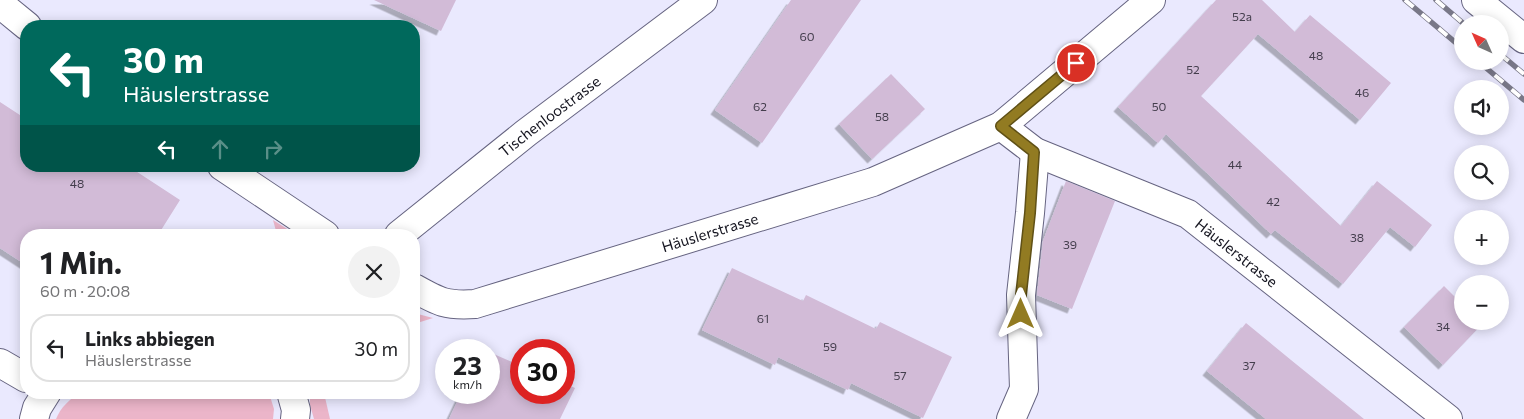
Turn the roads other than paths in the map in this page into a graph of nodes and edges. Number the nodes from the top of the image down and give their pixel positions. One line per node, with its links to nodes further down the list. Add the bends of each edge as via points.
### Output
1 (703, 0): 11 (street, Tischenloostrasse, via 526,133)
2 (1151, 0): 7 (street, Häuslerstrasse)
3 (1476, 0): 6 (street)
4 (0, 4): 5 (street)
5 (20, 20)
6 (1524, 39)
7 (1001, 126): 8 (street, Häuslerstrasse); 12 (street, Häuslerstrasse, via 872,182 475,304 439,302)
8 (1034, 152): 19 (street, via 1021,295 1024,389); 20 (street, Häuslerstrasse, via 1188,214)
9 (231, 172): 10 (street)
10 (316, 229)
11 (406, 229)
12 (420, 291)
13 (0, 363): 14 (street)
14 (20, 375)
15 (43, 399): 17 (street)
16 (293, 399): 18 (street)
17 (34, 419)
18 (295, 419)
19 (1011, 419)
20 (1448, 419)

